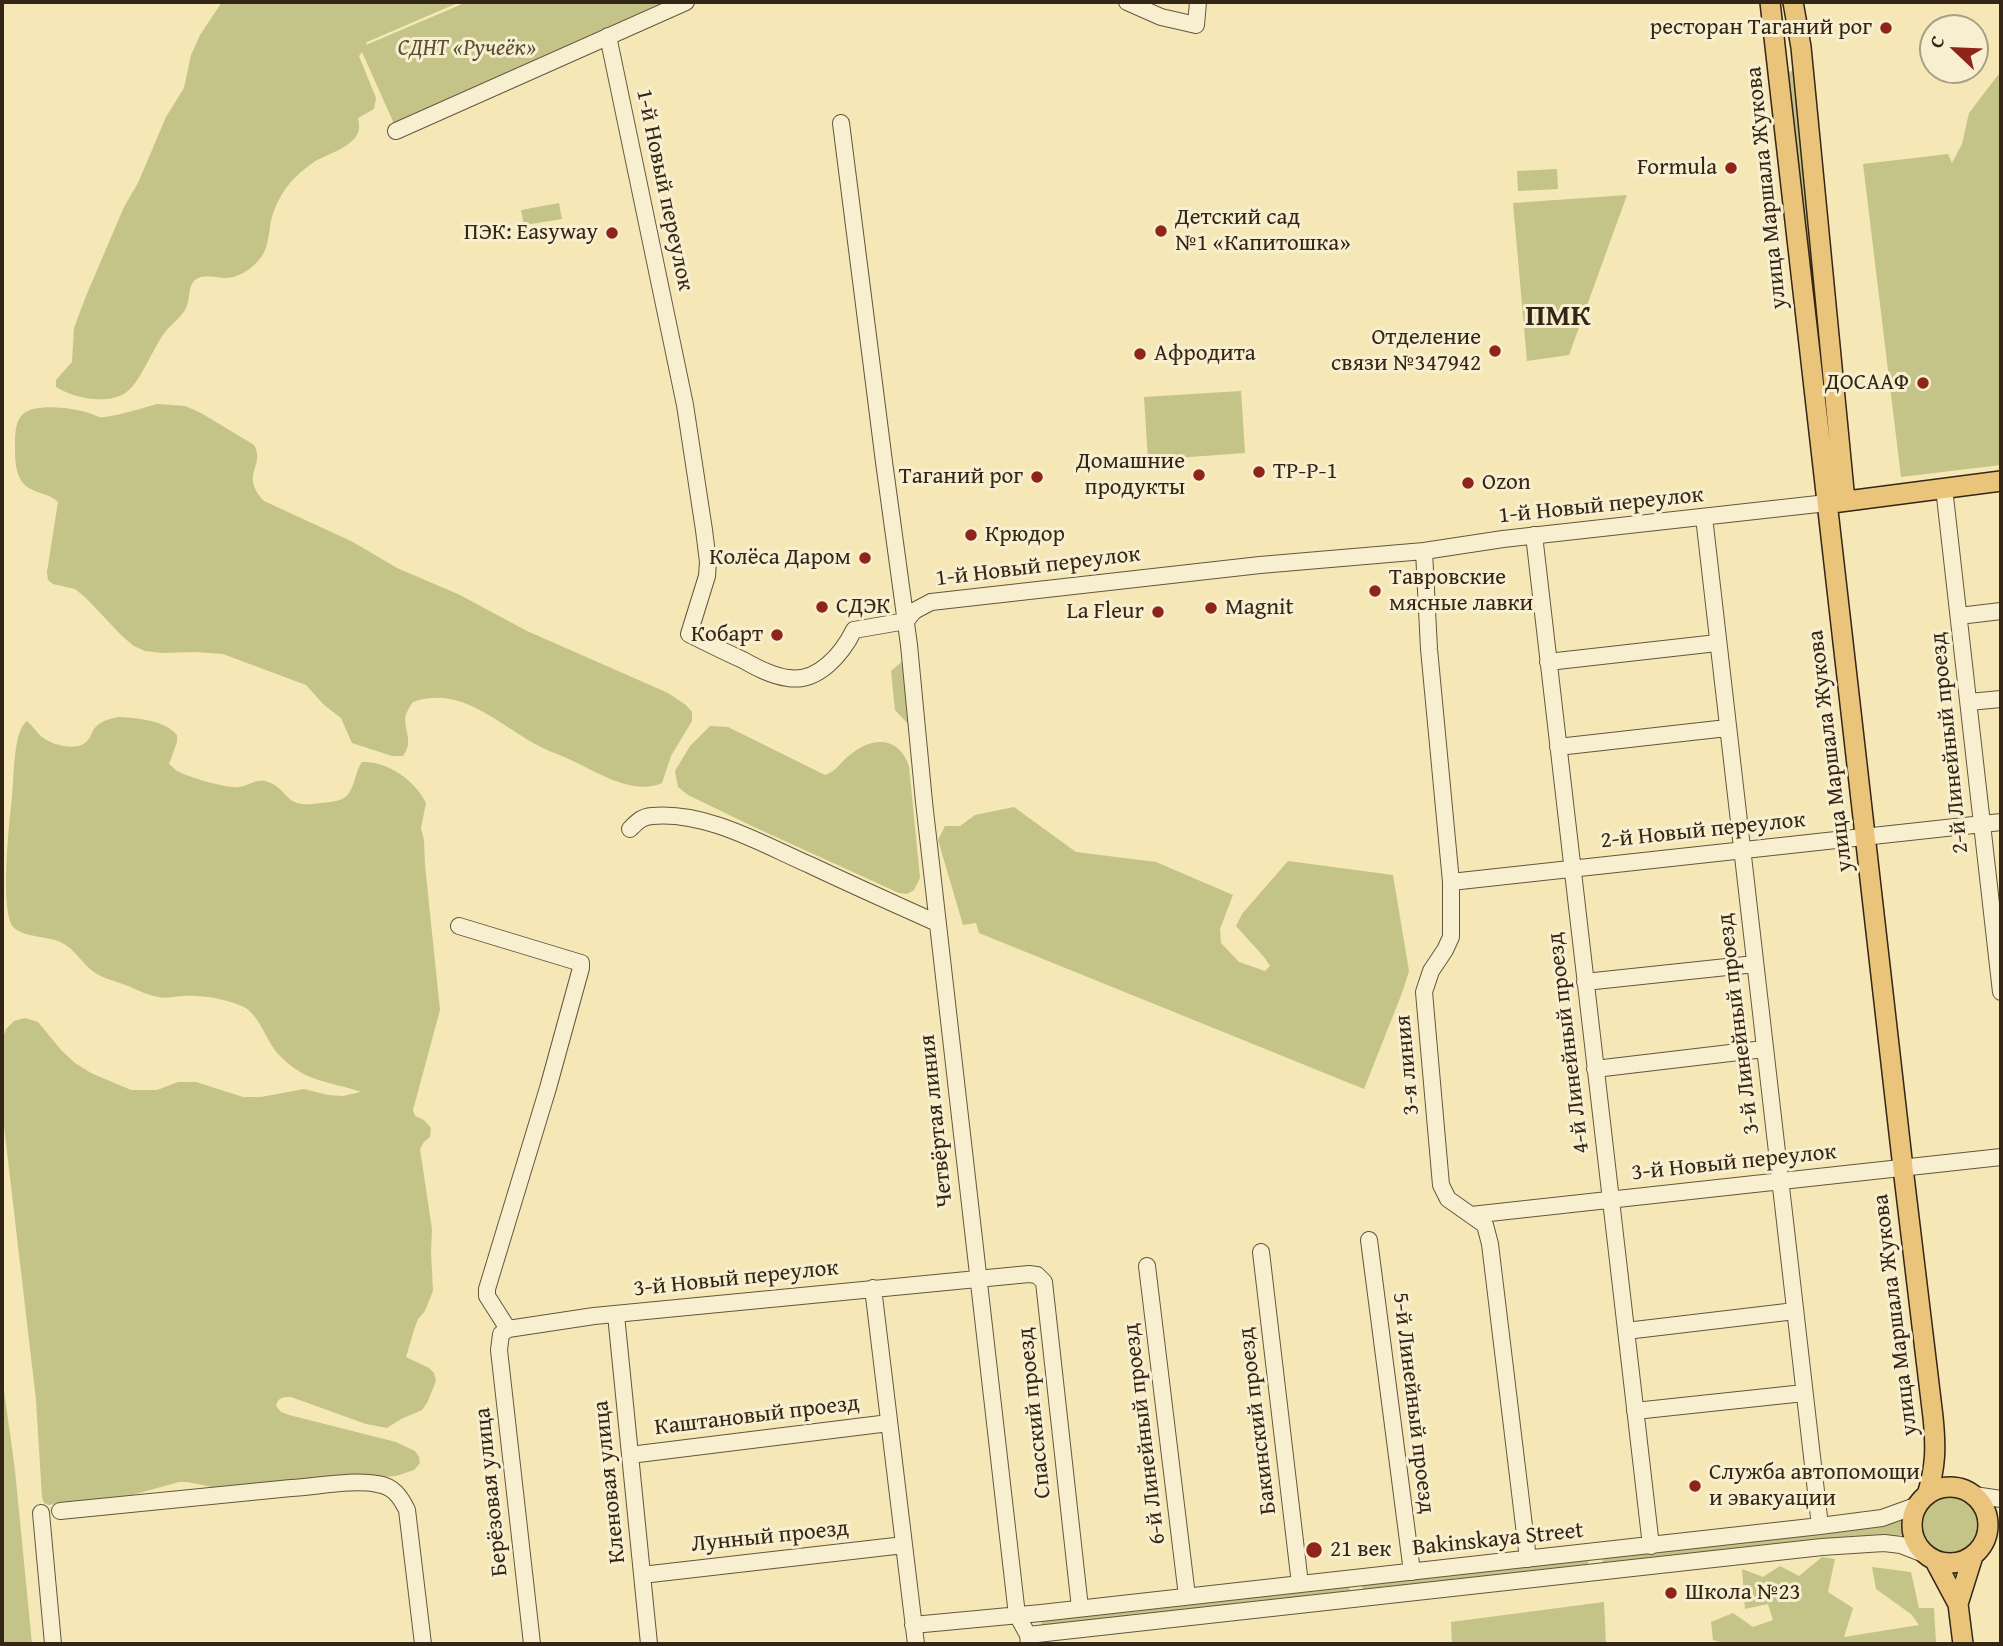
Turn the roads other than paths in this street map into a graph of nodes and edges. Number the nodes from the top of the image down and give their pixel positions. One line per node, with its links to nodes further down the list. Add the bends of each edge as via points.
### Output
1 (686, 2): 6 (street)
2 (1127, 2): 3 (street, via 1196,25)
3 (1198, 2)
4 (1770, 2): 8 (main road, улица Маршала Жукова)
5 (1793, 2): 7 (main road, улица Маршала Жукова)
6 (608, 36): 10 (street); 21 (street, 1-й Новый переулок, via 685,405 704,530 707,576 689,634 769,673 807,678 839,654 854,629)
7 (1801, 47): 8 (main road); 11 (main road, улица Маршала Жукова)
8 (1776, 50): 12 (main road, улица Маршала Жукова)
9 (841, 123): 21 (street, Четвёртая линия)
10 (396, 131)
11 (1825, 293): 12 (main road); 15 (main road, улица Маршала Жукова)
12 (1803, 294): 15 (main road, улица Маршала Жукова)
13 (2001, 481): 14 (main road)
14 (1944, 488): 15 (main road); 20 (street, 2-й Линейный проезд)
15 (1836, 502): 16 (street, 1-й Новый переулок); 31 (main road, улица Маршала Жукова)
16 (1704, 517): 17 (street, 1-й Новый переулок); 22 (street, 3-й Линейный проезд)
17 (1534, 535): 18 (street, 1-й Новый переулок); 23 (street, 4-й Линейный проезд)
18 (1423, 551): 21 (street, 1-й Новый переулок, via 930,602); 34 (street, 3-я линия)
19 (2001, 611): 20 (street)
20 (1959, 616): 25 (street, 2-й Линейный проезд)
21 (906, 621): 35 (street, Четвёртая линия)
22 (1717, 643): 23 (street); 26 (street, 3-й Линейный проезд)
23 (1548, 662): 27 (street, 4-й Линейный проезд)
24 (2001, 699): 25 (street)
25 (1969, 702): 29 (street, 2-й Линейный проезд)
26 (1727, 729): 27 (street); 32 (street, 3-й Линейный проезд)
27 (1558, 747): 33 (street, 4-й Линейный проезд)
28 (2001, 821): 29 (street, 2-й Новый переулок)
29 (1982, 824): 31 (street, 2-й Новый переулок); 37 (street, 2-й Линейный проезд)
30 (630, 829): 35 (street, via 640,818 652,816 706,822)
31 (1865, 837): 32 (street, 2-й Новый переулок); 44 (main road, улица Маршала Жукова)
32 (1741, 850): 33 (street, 2-й Новый переулок); 38 (street, 3-й Линейный проезд)
33 (1572, 868): 34 (street, 2-й Новый переулок); 39 (street, 4-й Линейный проезд)
34 (1451, 882): 47 (street, 3-я линия, via 1451,937 1424,992 1441,1185 1448,1199)
35 (937, 923): 51 (street, Четвёртая линия)
36 (459, 926): 55 (street, via 580,963 581,968 487,1289)
37 (1998, 935): 40 (street, 2-й Линейный проезд)
38 (1755, 964): 39 (street); 41 (street, 3-й Линейный проезд)
39 (1585, 982): 42 (street, 4-й Линейный проезд)
40 (2001, 992)
41 (1764, 1049): 42 (street); 45 (street, 3-й Линейный проезд)
42 (1595, 1069): 46 (street, 4-й Линейный проезд)
43 (2001, 1157): 44 (street, 3-й Новый переулок)
44 (1903, 1168): 45 (street, 3-й Новый переулок); 63 (main road, улица Маршала Жукова, via 1936,1443 1934,1472)
45 (1781, 1181): 46 (street, 3-й Новый переулок); 53 (street, 3-й Линейный проезд)
46 (1611, 1200): 47 (street, 3-й Новый переулок); 56 (street, 4-й Линейный проезд)
47 (1471, 1215): 73 (street, 3-я линия, via 1485,1226 1490,1244)
48 (1368, 1240): 74 (street, 5-й Линейный проезд)
49 (1261, 1252): 78 (street, Бакинский проезд)
50 (1147, 1266): 79 (street, 6-й Линейный проезд)
51 (978, 1280): 52 (street, 3-й Новый переулок); 82 (street, Спасский проезд, via 1029,1274 1044,1282); 83 (street, Четвёртая линия)
52 (873, 1288): 54 (street, 3-й Новый переулок); 59 (street)
53 (1795, 1311): 56 (street); 57 (street, 3-й Линейный проезд)
54 (616, 1315): 55 (street, 3-й Новый переулок); 60 (street, Кленовая улица)
55 (505, 1331): 88 (street, Берёзовая улица, via 499,1350)
56 (1626, 1331): 58 (street, 4-й Линейный проезд)
57 (1804, 1393): 58 (street); 66 (street, 3-й Линейный проезд)
58 (1635, 1411): 69 (street, 4-й Линейный проезд)
59 (889, 1423): 60 (street, Каштановый проезд); 68 (street)
60 (630, 1455): 76 (street, Кленовая улица)
61 (1974, 1495): 62 (street); 63 (main road, via 1952,1487); 70 (main road, via 1989,1521 1988,1534)
62 (2001, 1499)
63 (1922, 1500): 66 (street, Bakinskaya Street, via 1882,1518); 72 (main road, via 1912,1530)
64 (60, 1511): 87 (street, via 375,1483 394,1490 407,1510)
65 (41, 1513): 86 (street)
66 (1820, 1526): 69 (street, Bakinskaya Street)
67 (2001, 1536): 70 (main road)
68 (904, 1545): 76 (street, Лунный проезд); 84 (street)
69 (1651, 1546): 71 (street, Bakinskaya Street)
70 (1978, 1551): 72 (main road, via 1948,1564); 81 (main road)
71 (1592, 1552): 73 (street, Bakinskaya Street); 75 (street)
72 (1929, 1558): 75 (street, Bakinskaya Street, via 1902,1545 1884,1543); 81 (main road)
73 (1528, 1559): 74 (street, Bakinskaya Street)
74 (1412, 1572): 77 (street, Bakinskaya Street)
75 (1594, 1574): 80 (street, Bakinskaya Street)
76 (642, 1575): 89 (street, Кленовая улица)
77 (1353, 1578): 78 (street, Bakinskaya Street); 80 (street)
78 (1300, 1584): 79 (street, Bakinskaya Street)
79 (1187, 1596): 82 (street, Bakinskaya Street)
80 (1355, 1599): 85 (street, Bakinskaya Street)
81 (1958, 1604): 91 (main road)
82 (1080, 1608): 83 (street, Bakinskaya Street)
83 (1017, 1615): 84 (street, Bakinskaya Street); 85 (street)
84 (913, 1625): 90 (street)
85 (1028, 1640)
86 (53, 1644)
87 (423, 1644)
88 (532, 1644)
89 (649, 1644)
90 (916, 1644)
91 (1963, 1644)

